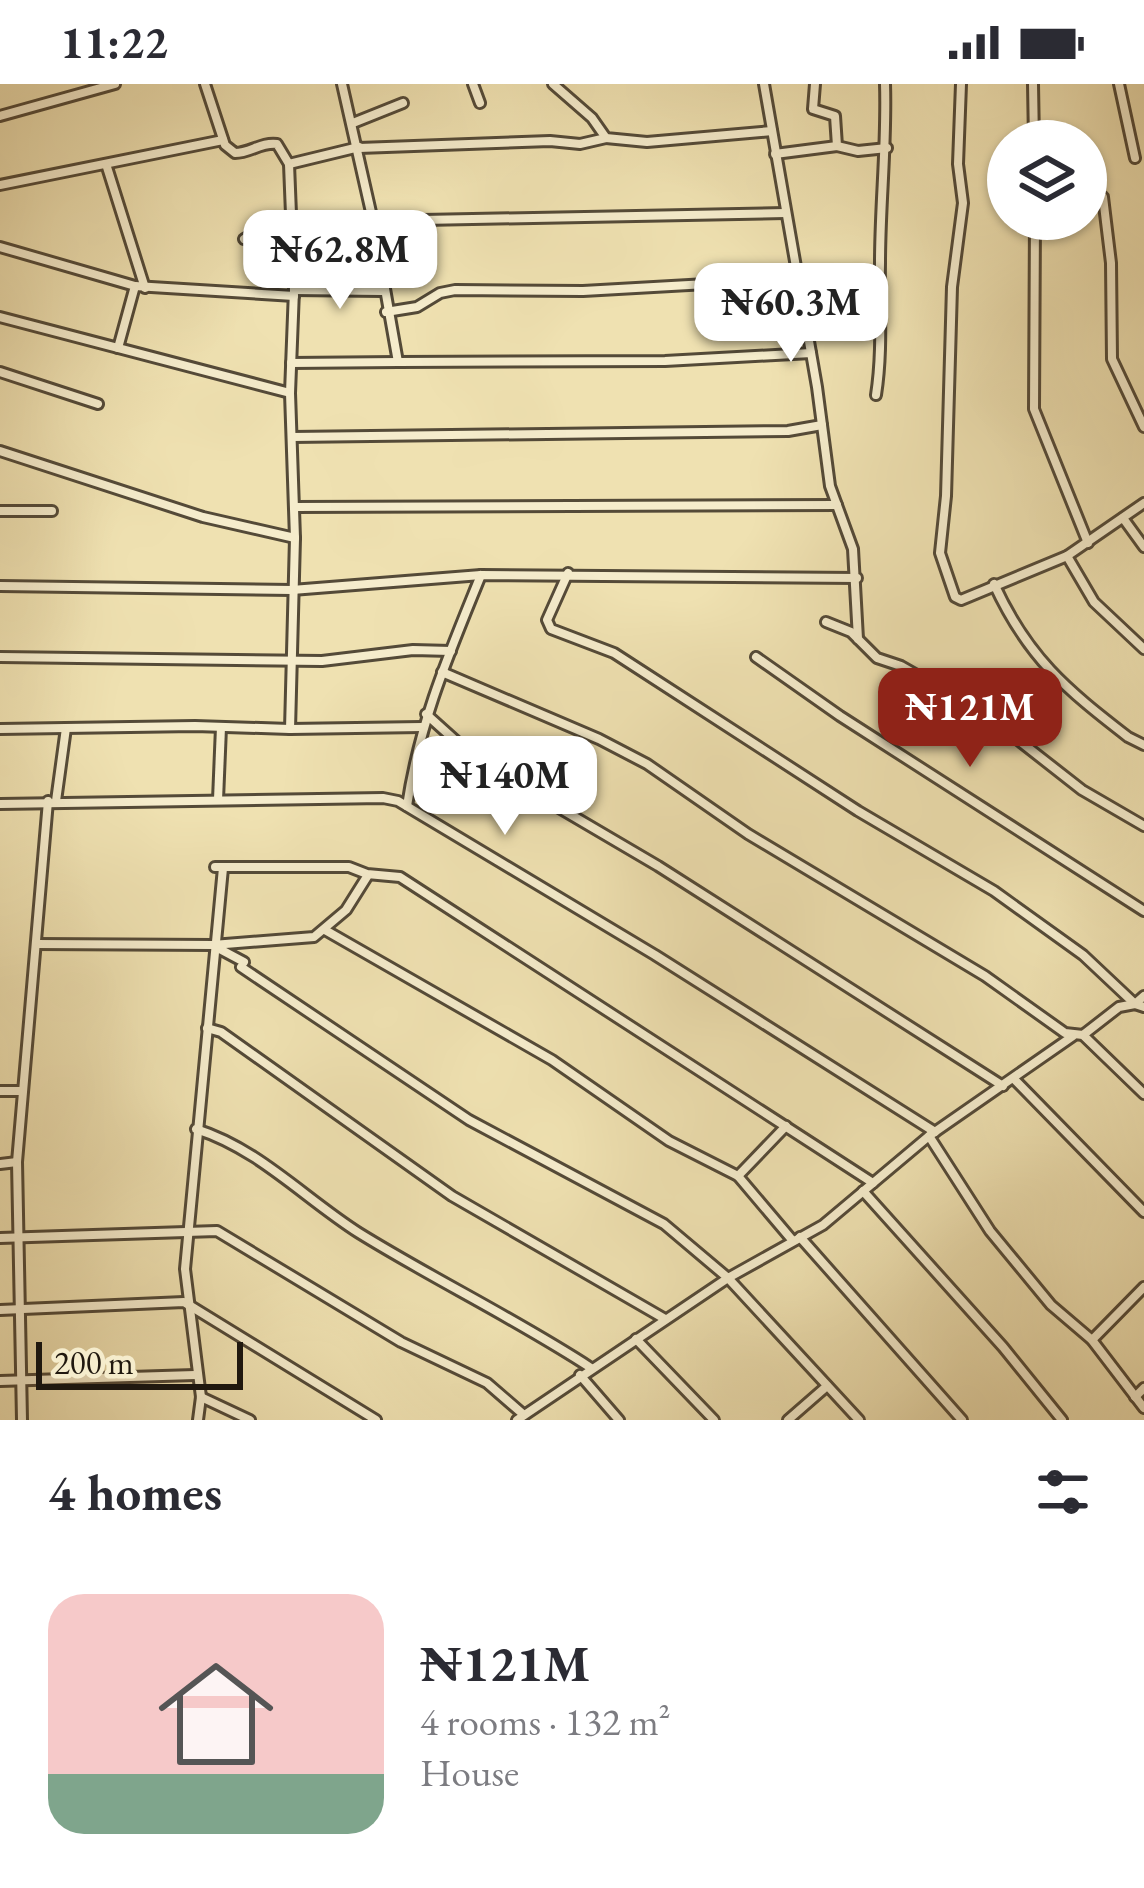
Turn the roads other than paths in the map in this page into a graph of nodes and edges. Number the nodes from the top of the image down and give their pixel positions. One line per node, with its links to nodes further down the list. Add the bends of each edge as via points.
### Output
1 (115, 84): 14 (street)
2 (205, 84): 19 (street)
3 (342, 84): 16 (street)
4 (473, 84): 13 (street)
5 (553, 84): 18 (street)
6 (764, 84): 17 (street)
7 (815, 84): 20 (street, via 814,112 835,116)
8 (885, 84): 22 (street)
9 (961, 84): 66 (street, via 963,203 940,553 958,599)
10 (1033, 84): 15 (street)
11 (1119, 84): 24 (street)
12 (403, 103): 16 (street)
13 (480, 103)
14 (0, 116)
15 (1034, 120)
16 (353, 123): 21 (street)
17 (772, 131): 18 (street); 23 (street)
18 (606, 138): 21 (street)
19 (223, 140): 25 (street); 26 (street, via 235,153 277,144)
20 (837, 146): 22 (street); 23 (street)
21 (359, 148): 26 (street); 29 (street)
22 (887, 148): 47 (street)
23 (775, 154): 28 (street)
24 (1135, 158)
25 (106, 164): 27 (street); 36 (street)
26 (289, 164): 30 (street)
27 (0, 185)
28 (785, 213): 29 (street); 35 (street)
29 (373, 221): 30 (street); 37 (street)
30 (291, 222): 32 (street, via 274,220); 38 (street)
31 (1107, 230): 50 (street, via 1112,359)
32 (244, 239)
33 (1035, 240): 60 (street, via 1034,409)
34 (0, 247): 36 (street)
35 (797, 279): 39 (street, via 455,290); 42 (street)
36 (140, 287): 38 (street); 41 (street)
37 (383, 291): 38 (street); 39 (street)
38 (294, 293): 44 (street)
39 (386, 312): 43 (street)
40 (0, 317): 41 (street)
41 (118, 348): 46 (street)
42 (812, 353): 43 (street); 49 (street)
43 (398, 362): 44 (street)
44 (291, 364): 46 (street)
45 (0, 372): 48 (street)
46 (290, 393): 51 (street)
47 (876, 395)
48 (98, 404)
49 (822, 425): 51 (street); 54 (street)
50 (1144, 427)
51 (292, 437): 55 (street)
52 (0, 451): 59 (street, via 203,518)
53 (1144, 503): 58 (street)
54 (837, 505): 55 (street); 65 (street)
55 (294, 507): 59 (street)
56 (0, 511): 57 (street)
57 (52, 511)
58 (1123, 518): 60 (street); 61 (street)
59 (295, 538): 68 (street)
60 (1088, 543): 62 (street)
61 (1144, 547)
62 (1067, 556): 66 (street); 71 (street, via 1094,602)
63 (568, 574): 64 (street); 65 (street); 95 (street, via 547,620 551,629 614,653 994,891)
64 (482, 575): 68 (street); 72 (street)
65 (857, 578): 70 (street)
66 (994, 584): 83 (street, via 1045,668)
67 (0, 586): 68 (street)
68 (292, 590): 75 (street)
69 (826, 622): 70 (street)
70 (858, 639): 88 (street)
71 (1144, 649)
72 (451, 651): 75 (street); 76 (street)
73 (0, 657): 75 (street)
74 (756, 657): 90 (street)
75 (290, 659): 81 (street)
76 (442, 672): 77 (street); 97 (street, via 647,764)
77 (426, 713): 79 (street); 99 (street, via 476,759)
78 (220, 727): 80 (street); 81 (street); 84 (street)
79 (422, 727): 81 (street); 87 (street)
80 (66, 728): 82 (street); 85 (street)
81 (290, 729)
82 (0, 730)
83 (1144, 745)
84 (218, 800): 85 (street); 87 (street, via 383,798)
85 (52, 801): 86 (street); 92 (street)
86 (0, 804)
87 (407, 806): 105 (street)
88 (1144, 826)
89 (367, 874): 91 (street); 93 (street, via 349,867 220,867); 103 (street, via 400,877)
90 (1144, 910)
91 (325, 930): 93 (street); 108 (street)
92 (36, 944): 93 (street); 101 (street)
93 (213, 945): 96 (street); 116 (street, via 482,1128 664,1224)
94 (1144, 996): 95 (street)
95 (1139, 1005): 97 (street, via 1119,1007)
96 (206, 1028): 104 (street); 121 (street, via 452,1196)
97 (1078, 1036): 98 (street); 102 (street)
98 (1014, 1079): 99 (street); 111 (street)
99 (1004, 1086): 105 (street)
100 (0, 1091): 101 (street)
101 (21, 1091): 106 (street)
102 (1144, 1094)
103 (786, 1126): 108 (street); 109 (street)
104 (196, 1129): 112 (street); 124 (street, via 254,1156 355,1230)
105 (932, 1134): 109 (street); 123 (street, via 990,1231)
106 (17, 1162): 107 (street); 114 (street)
107 (0, 1164)
108 (738, 1176): 115 (street)
109 (873, 1183): 110 (street)
110 (862, 1191): 115 (street); 144 (street)
111 (1144, 1212)
112 (191, 1230): 114 (street); 118 (street); 134 (street, via 217,1231 401,1342 487,1383)
113 (0, 1238): 114 (street)
114 (18, 1238): 120 (street)
115 (796, 1239): 116 (street); 143 (street)
116 (728, 1278): 121 (street); 129 (street)
117 (1144, 1287): 123 (street)
118 (189, 1304): 120 (street); 126 (street); 138 (street)
119 (0, 1310): 120 (street)
120 (20, 1310): 128 (street)
121 (665, 1319): 122 (street)
122 (635, 1339): 124 (street); 140 (street)
123 (1091, 1340): 132 (street)
124 (591, 1368): 125 (street)
125 (580, 1375): 134 (street); 139 (street)
126 (195, 1376): 128 (street); 131 (street)
127 (0, 1381): 128 (street)
128 (22, 1382): 135 (street)
129 (827, 1386): 141 (street); 142 (street)
130 (1144, 1388): 132 (street)
131 (200, 1396): 136 (street); 137 (street)
132 (1135, 1397): 133 (street)
133 (1144, 1408)
134 (520, 1418)
135 (22, 1420)
136 (198, 1420)
137 (250, 1420)
138 (376, 1420)
139 (619, 1420)
140 (714, 1420)
141 (788, 1420)
142 (859, 1420)
143 (962, 1420)
144 (1063, 1420)

